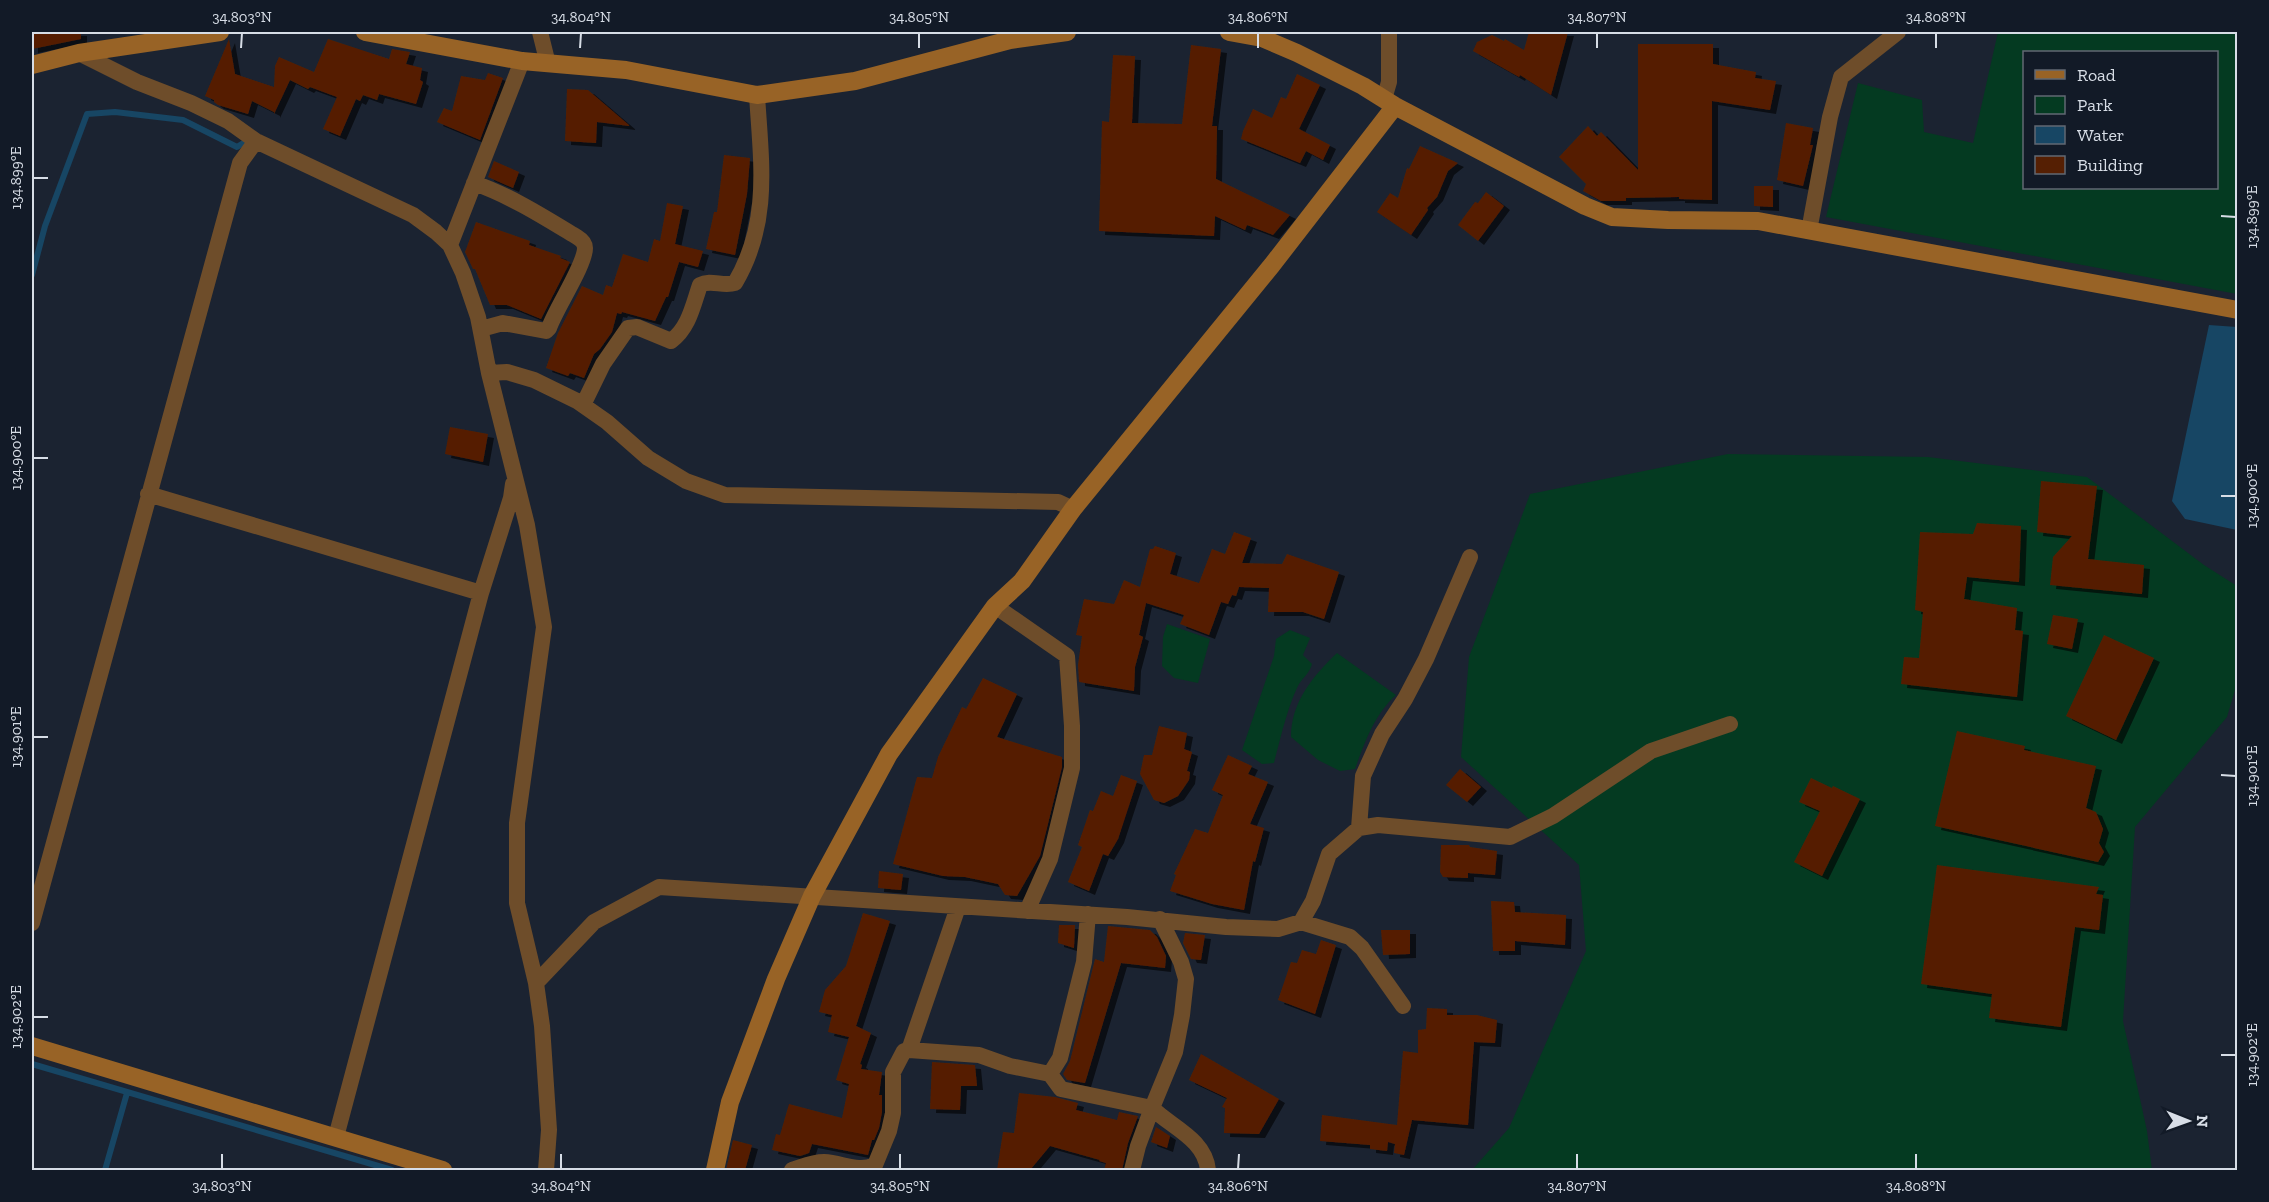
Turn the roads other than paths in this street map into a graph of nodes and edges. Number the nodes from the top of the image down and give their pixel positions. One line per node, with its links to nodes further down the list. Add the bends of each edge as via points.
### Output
1 (220, 32): 8 (street)
2 (365, 32): 9 (street)
3 (540, 32): 10 (street)
4 (1067, 32): 12 (street, via 1010,40 855,81)
5 (1229, 32): 13 (street, via 1262,38 1297,53)
6 (1389, 32): 13 (street)
7 (1898, 32): 16 (street, via 1841,77)
8 (79, 53): 11 (street); 14 (street, via 228,121)
9 (522, 61): 10 (street); 15 (street)
10 (548, 64): 12 (street, via 626,70)
11 (32, 65)
12 (757, 95): 21 (street, via 762,203 756,232 735,283 699,285 690,316 671,341 638,327 628,328 603,364)
13 (1389, 102): 16 (street, via 1612,218 1758,221); 24 (street, via 1272,265)
14 (256, 141): 17 (street, via 413,215); 23 (street, via 240,163)
15 (474, 183): 17 (street); 19 (street, via 536,212 585,246 546,331 503,323)
16 (1809, 231): 18 (street)
17 (450, 245): 19 (street)
18 (2238, 310)
19 (481, 329): 20 (street)
20 (489, 373): 21 (street, via 507,372 534,380); 22 (street)
21 (583, 405): 24 (street, via 648,458 686,481 725,495 1058,502)
22 (514, 476): 26 (street, via 511,498); 37 (street, via 527,525 544,627 517,823 517,903)
23 (148, 494): 26 (street); 36 (street)
24 (1073, 509): 27 (street, via 1022,581)
25 (1470, 557): 29 (street, via 1426,659 1382,734 1364,776)
26 (481, 593): 43 (street)
27 (995, 606): 30 (street, via 888,754); 32 (street, via 1067,656 1072,768 1050,858)
28 (1730, 724): 29 (street, via 1651,751 1553,816 1510,837 1378,825)
29 (1359, 828): 35 (street, via 1329,854 1313,901)
30 (812, 896): 31 (street); 37 (street, via 659,887 594,922); 47 (street, via 730,1102)
31 (958, 908): 32 (street); 40 (street)
32 (1027, 911): 33 (street)
33 (1088, 914): 34 (street); 41 (street, via 1084,962 1060,1058)
34 (1160, 919): 35 (street, via 1278,929); 42 (street, via 1186,979 1175,1052)
35 (1301, 922): 38 (street, via 1350,937)
36 (32, 923)
37 (536, 983): 46 (street, via 549,1130)
38 (1403, 1006)
39 (32, 1046): 43 (street)
40 (909, 1050): 41 (street, via 980,1055); 44 (street, via 904,1051 893,1072 893,1113)
41 (1050, 1074): 42 (street, via 1060,1089)
42 (1152, 1108): 49 (street); 50 (street, via 1188,1134)
43 (336, 1137): 45 (street)
44 (873, 1169): 48 (street, via 823,1162)
45 (442, 1170)
46 (546, 1170)
47 (715, 1170)
48 (792, 1170)
49 (1132, 1170)
50 (1208, 1170)

